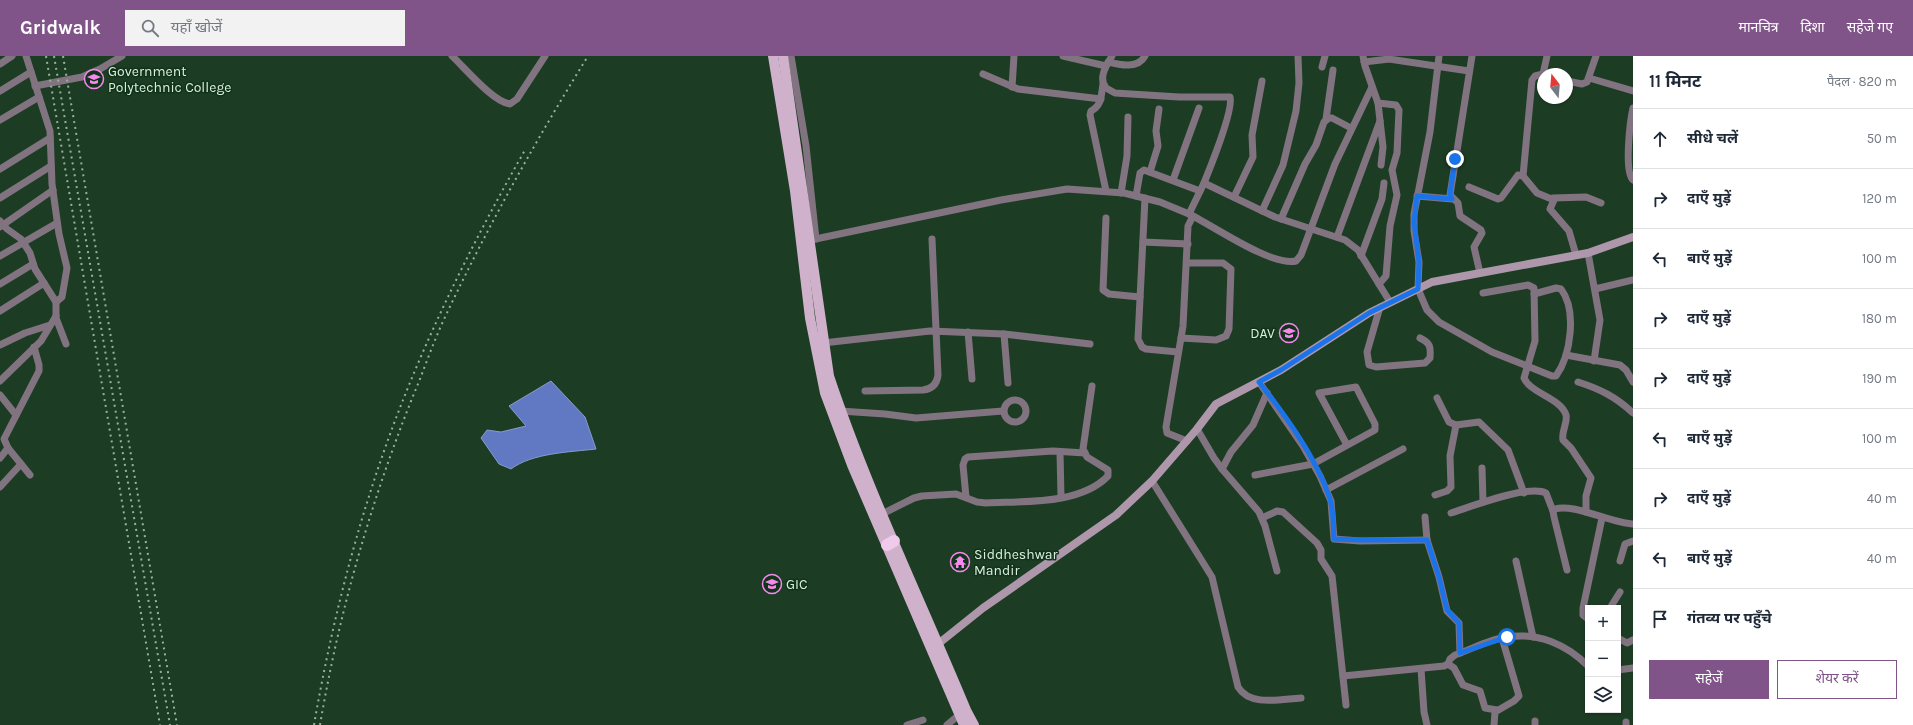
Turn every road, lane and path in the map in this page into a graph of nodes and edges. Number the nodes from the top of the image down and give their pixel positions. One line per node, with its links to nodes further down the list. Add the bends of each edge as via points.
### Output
1 (12, 56): 20 (street)
2 (26, 56): 26 (street)
3 (122, 56): 33 (street, via 82,77)
4 (452, 56): 5 (street, via 490,93 510,104 517,99)
5 (545, 56)
6 (774, 56): 77 (main road)
7 (783, 56): 77 (main road)
8 (791, 56): 83 (street, via 806,146)
9 (1014, 56): 34 (street)
10 (1063, 56): 19 (street)
11 (1145, 56): 19 (street, via 1139,63 1128,65)
12 (1298, 56): 72 (street, via 1296,111 1283,165)
13 (1325, 56): 21 (street)
14 (1439, 56): 22 (street)
15 (1472, 56): 25 (street)
16 (1548, 56): 23 (street)
17 (1596, 56): 29 (street)
18 (1364, 59): 22 (street); 35 (street)
19 (1108, 61): 32 (street)
20 (0, 64)
21 (1322, 67)
22 (1438, 67): 25 (street); 65 (street, via 1430,132)
23 (1545, 68)
24 (1333, 70): 45 (street)
25 (1469, 71): 70 (street, via 1450,194)
26 (31, 72): 33 (street); 36 (street)
27 (983, 74): 34 (street)
28 (1537, 75): 54 (street, via 1532,80)
29 (1589, 78): 31 (street, via 1582,84); 37 (street)
30 (1262, 81): 66 (street, via 1252,135 1253,157)
31 (1573, 82)
32 (1103, 84): 39 (street); 57 (street, via 1116,93 1230,97 1227,118)
33 (35, 86): 38 (street)
34 (1012, 87): 39 (street)
35 (1372, 87): 40 (street); 48 (street)
36 (0, 91)
37 (1633, 91)
38 (39, 96): 46 (street); 49 (street)
39 (1101, 98): 61 (street, via 1099,106 1091,111 1090,115)
40 (1378, 103): 47 (street); 97 (street, via 1396,105 1399,110 1397,153 1392,170 1397,195 1390,226 1386,276)
41 (1199, 108): 55 (street)
42 (1633, 108): 56 (street, via 1628,156 1630,177)
43 (1159, 109): 53 (street, via 1156,131 1158,146)
44 (1128, 117): 63 (street, via 1127,156)
45 (1326, 119): 48 (street, via 1332,118); 75 (street)
46 (0, 120)
47 (1380, 121): 50 (street, via 1383,151); 81 (street)
48 (1351, 128): 79 (street)
49 (50, 138): 51 (street); 52 (street)
50 (1381, 165)
51 (51, 166): 60 (street); 67 (street)
52 (0, 168)
53 (1150, 172): 55 (street); 64 (street, via 1144,170 1140,173)
54 (1523, 176): 59 (street, via 1518,175 1514,178 1498,199); 69 (street, via 1537,193)
55 (1173, 180): 62 (street)
56 (1633, 180)
57 (1204, 183): 62 (street); 66 (street)
58 (1384, 183): 90 (street, via 1382,199)
59 (1469, 187)
60 (53, 190): 76 (street); 78 (street)
61 (1106, 191): 63 (street); 83 (street, via 1067,189 1045,192)
62 (1200, 191): 73 (street)
63 (1121, 193): 64 (street)
64 (1136, 196): 68 (street)
65 (1417, 196): 70 (street); 98 (street, via 1414,222 1419,262)
66 (1234, 197): 72 (street)
67 (0, 198)
68 (1145, 198): 73 (street); 84 (street)
69 (1553, 198): 71 (street, via 1586,197); 88 (street, via 1551,211 1569,231)
70 (1452, 199): 93 (street, via 1458,203 1460,216 1482,230 1474,247)
71 (1601, 203)
72 (1262, 211): 75 (street)
73 (1191, 215): 79 (street, via 1258,252 1292,262 1300,258); 86 (street, via 1188,224)
74 (1106, 218): 102 (street, via 1103,290 1109,294)
75 (1281, 219): 79 (street)
76 (57, 223): 85 (street); 103 (street, via 67,268 62,298)
77 (803, 223): 83 (main road)
78 (1, 224): 85 (street)
79 (1311, 228): 81 (street)
80 (1633, 236): 87 (street)
81 (1337, 237): 90 (street, via 1345,240)
82 (932, 239): 109 (street)
83 (809, 240): 114 (main road); 171 (main road, via 816,352 825,393 852,465)
84 (1143, 242): 86 (street); 102 (street)
85 (23, 243): 89 (street); 92 (street)
86 (1188, 244): 91 (street)
87 (1588, 253): 88 (street); 99 (street)
88 (1576, 255): 93 (street)
89 (0, 256)
90 (1362, 256): 97 (street)
91 (1187, 263): 112 (street); 112 (street, via 1223,263 1231,269 1229,329 1226,336 1216,340)
92 (33, 264): 95 (street); 96 (street)
93 (1480, 273): 98 (street, via 1432,282)
94 (1633, 280): 99 (street)
95 (0, 284)
96 (44, 284): 103 (street); 106 (street)
97 (1379, 284): 104 (street)
98 (1418, 289): 104 (street); 122 (street, via 1427,310 1436,320 1492,352)
99 (1595, 289): 121 (street, via 1600,320)
100 (1483, 293): 101 (street, via 1528,285 1534,288)
101 (1534, 294): 120 (street, via 1556,288 1563,291 1571,323); 122 (street, via 1535,342)
102 (1140, 297): 119 (street, via 1138,339 1142,347)
103 (56, 302): 107 (street)
104 (1390, 302): 105 (street)
105 (1380, 307): 113 (street, via 1367,352 1369,365 1376,367 1425,363 1430,358 1431,347 1429,342); 125 (street)
106 (0, 311)
107 (56, 316): 108 (street); 115 (street)
108 (50, 325): 117 (street); 118 (street)
109 (937, 331): 110 (street); 114 (street); 130 (street, via 938,375 934,386 923,390)
110 (968, 332): 111 (street); 123 (street)
111 (1004, 334): 116 (street); 128 (street)
112 (1181, 338): 119 (street)
113 (1420, 338)
114 (824, 343): 134 (main road, via 829,376)
115 (66, 344)
116 (1090, 344)
117 (0, 345)
118 (34, 347): 124 (street); 137 (street, via 39,371)
119 (1178, 352): 140 (street, via 1166,431)
120 (1566, 354): 121 (street); 122 (street, via 1556,376)
121 (1594, 361): 127 (street, via 1623,367)
122 (1529, 367): 162 (street, via 1525,381 1562,408 1566,417 1562,432 1563,440 1591,478 1586,496)
123 (972, 379)
124 (0, 381)
125 (1259, 382): 131 (street); 139 (street, via 1216,404)
126 (1578, 382): 136 (street, via 1612,396)
127 (1633, 382)
128 (1008, 383)
129 (1092, 386): 145 (street, via 1083,436)
130 (865, 391)
131 (1267, 393): 148 (street); 149 (street, via 1253,425 1231,452)
132 (0, 395): 137 (street)
133 (1437, 398): 138 (street, via 1447,420)
134 (840, 411): 135 (street, via 916,418); 164 (main road)
135 (1003, 411)
136 (1633, 413)
137 (16, 415): 141 (street, via 4,436)
138 (1456, 425): 156 (street, via 1476,422 1488,429 1509,452); 157 (street, via 1450,456 1451,487)
139 (1197, 429): 140 (street); 149 (street)
140 (1187, 441): 153 (street)
141 (4, 445): 146 (street); 147 (street)
142 (1347, 445): 142 (street, via 1376,428 1356,387 1319,393); 148 (street)
143 (1404, 449): 155 (street)
144 (1060, 452): 145 (street); 158 (street, via 968,457 962,465); 159 (street)
145 (1084, 453): 159 (street, via 1106,467 1108,476 1097,486)
146 (0, 458)
147 (21, 464): 151 (street); 154 (street)
148 (1313, 464): 152 (street); 155 (street)
149 (1222, 468): 166 (street)
150 (1482, 468): 160 (street)
151 (30, 475)
152 (1255, 475)
153 (1152, 481): 183 (street, via 1116,515 983,608); 191 (street, via 1212,577 1238,687 1242,693 1251,699)
154 (0, 488)
155 (1326, 490): 169 (street, via 1331,501 1334,539)
156 (1524, 493): 160 (street); 161 (street, via 1546,493)
157 (1435, 495)
158 (966, 497): 159 (street, via 986,503); 164 (street, via 956,494 922,496)
159 (1061, 497)
160 (1483, 502): 163 (street)
161 (1553, 511): 162 (street, via 1563,508); 174 (street)
162 (1586, 512): 167 (street)
163 (1451, 513)
164 (882, 514): 171 (main road)
165 (1425, 517): 169 (street)
166 (1262, 518): 175 (street); 190 (street, via 1283,512 1319,546 1321,558 1332,576)
167 (1602, 518): 168 (street); 178 (street, via 1583,608)
168 (1633, 524)
169 (1427, 540): 184 (street, via 1447,610 1459,623)
170 (1633, 541): 173 (street, via 1625,544)
171 (890, 543): 183 (main road); 194 (main road)
172 (1516, 560): 179 (street)
173 (1620, 561)
174 (1568, 570)
175 (1277, 571)
176 (1620, 592): 177 (street)
177 (1612, 605)
178 (1585, 617)
179 (1533, 637): 180 (street); 185 (street, via 1566,647)
180 (1502, 638): 184 (street); 193 (street, via 1519,696)
181 (1621, 640): 182 (street, via 1627,643)
182 (1633, 640)
183 (938, 644): 199 (main road)
184 (1460, 653): 186 (street, via 1450,659)
185 (1585, 663)
186 (1448, 664): 188 (street); 193 (street, via 1454,668 1463,685 1480,691 1485,708)
187 (1633, 668): 189 (street)
188 (1421, 669): 190 (street); 200 (street)
189 (1621, 670)
190 (1343, 676): 192 (street)
191 (1301, 698)
192 (1346, 705)
193 (1497, 710): 201 (street, via 1494,714)
194 (959, 715): 197 (street); 198 (main road)
195 (923, 720): 196 (street)
196 (907, 725)
197 (947, 725)
198 (964, 725)
199 (974, 725)
200 (1427, 725)
201 (1494, 725)

